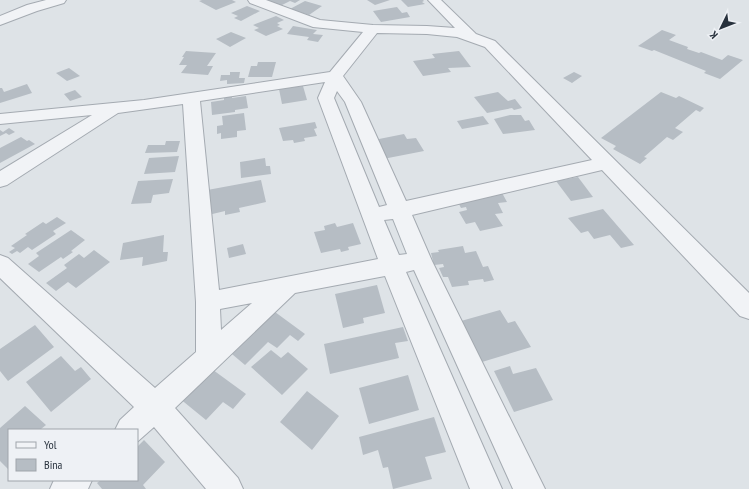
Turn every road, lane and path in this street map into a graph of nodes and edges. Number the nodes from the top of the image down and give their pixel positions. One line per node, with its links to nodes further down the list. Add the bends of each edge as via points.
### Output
1 (60, 0): 4 (street)
2 (254, 0): 5 (street, via 318,24)
3 (434, 0): 6 (street)
4 (0, 21)
5 (373, 29): 6 (street, via 427,30 459,33); 7 (street)
6 (472, 38): 11 (street, via 490,44)
7 (335, 76): 8 (street); 13 (street, via 353,102); 14 (street, via 326,98)
8 (191, 97): 9 (street); 19 (street)
9 (115, 108): 10 (street); 12 (street)
10 (0, 119)
11 (606, 163): 13 (street); 20 (street)
12 (0, 180)
13 (399, 209): 14 (street); 15 (street)
14 (373, 216): 17 (street)
15 (420, 261): 17 (street); 28 (street)
16 (0, 264): 22 (street)
17 (392, 266): 18 (street); 27 (street)
18 (288, 285): 19 (street); 21 (street)
19 (208, 302): 21 (street)
20 (749, 309)
21 (209, 357): 22 (street)
22 (155, 407): 23 (street); 26 (street)
23 (131, 429)
24 (75, 481): 25 (street)
25 (66, 489)
26 (227, 489)
27 (486, 489)
28 (529, 489)

